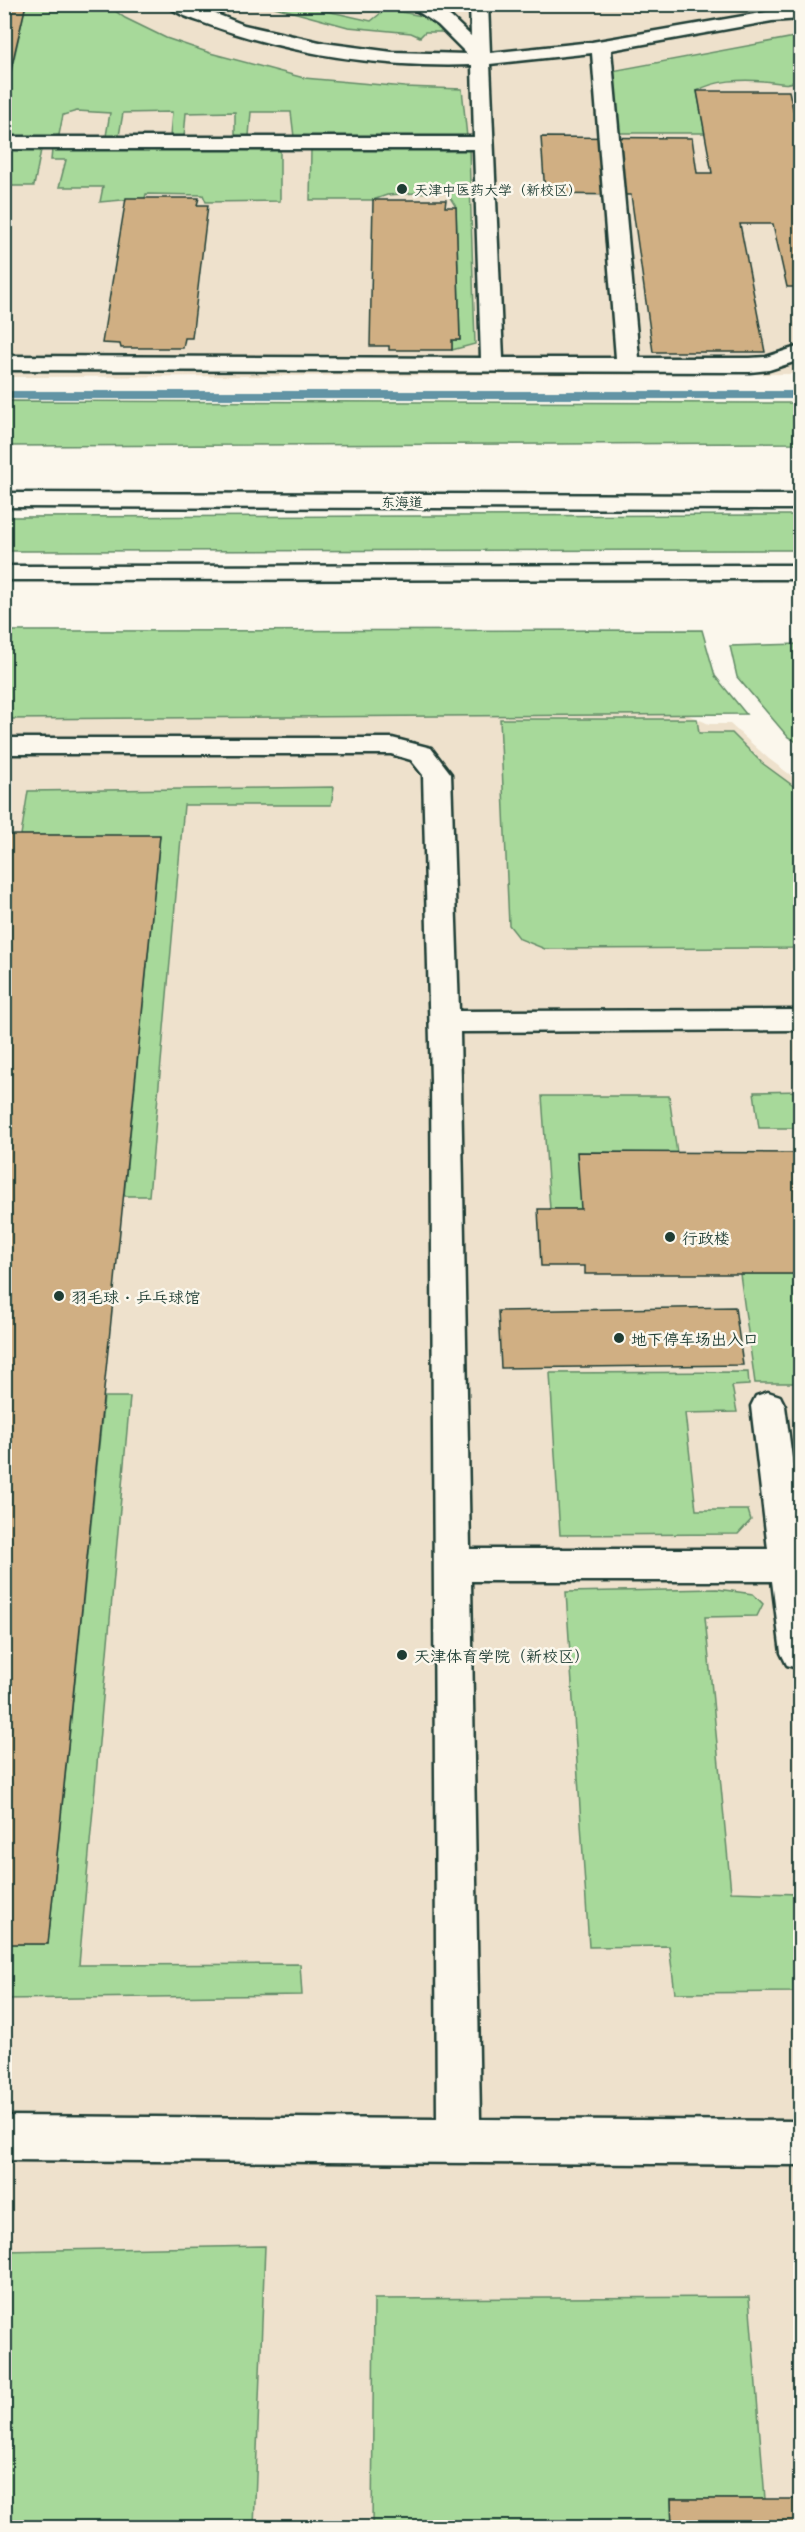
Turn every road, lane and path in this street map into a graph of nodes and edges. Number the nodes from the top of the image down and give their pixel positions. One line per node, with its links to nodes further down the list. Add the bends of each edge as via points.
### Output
1 (176, 4): 6 (main road, via 207,20 333,50)
2 (416, 4): 6 (main road, via 455,28)
3 (479, 4): 6 (main road)
4 (801, 14): 5 (main road)
5 (601, 47): 6 (main road); 12 (main road)
6 (482, 60): 8 (main road)
7 (4, 143): 8 (main road)
8 (485, 143): 11 (main road)
9 (801, 353): 12 (main road, via 769,363)
10 (4, 363): 11 (main road)
11 (492, 364): 12 (main road)
12 (628, 364)
13 (4, 500): 14 (main road, 东海道)
14 (801, 502)
15 (801, 572): 16 (main road)
16 (4, 573)
17 (4, 746): 19 (main road, via 392,746 421,754 437,774)
18 (801, 1020): 19 (main road)
19 (445, 1022): 21 (main road)
20 (768, 1406): 22 (main road)
21 (452, 1565): 22 (main road); 25 (main road)
22 (789, 1565): 23 (main road)
23 (801, 1653)
24 (4, 2138): 25 (main road)
25 (459, 2142): 26 (main road)
26 (801, 2143)

